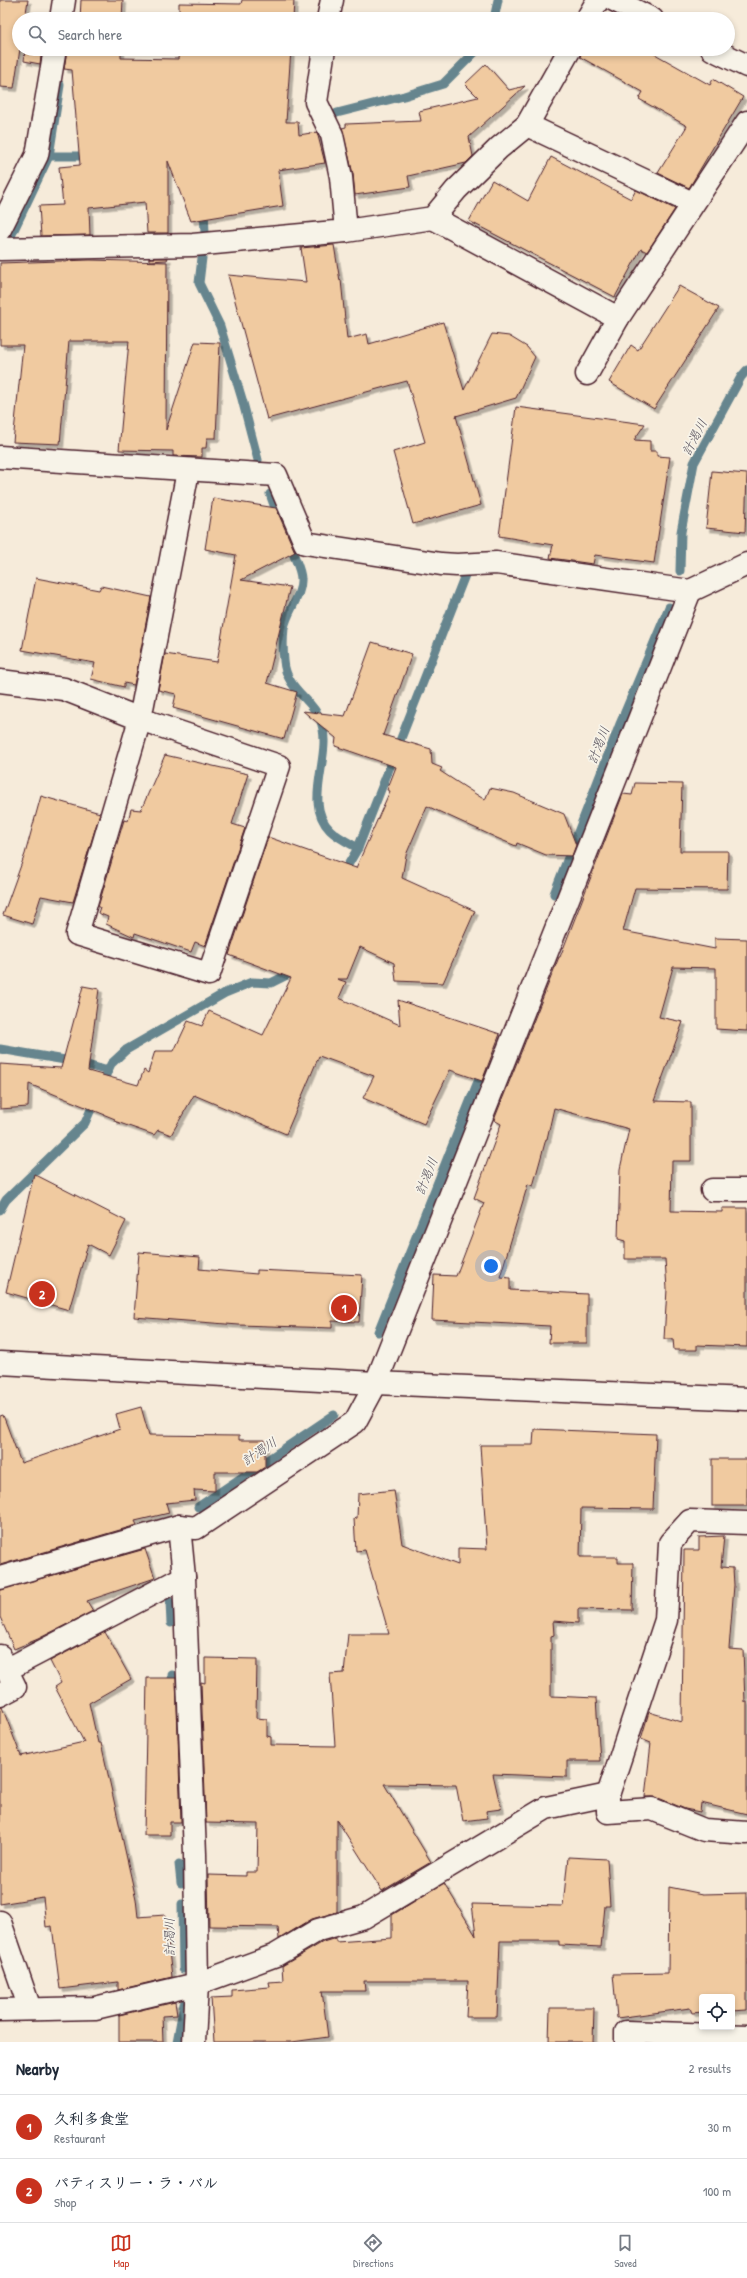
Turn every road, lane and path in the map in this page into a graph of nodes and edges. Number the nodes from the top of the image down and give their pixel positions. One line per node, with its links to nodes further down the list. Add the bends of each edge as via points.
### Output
1 (64, 0): 5 (street)
2 (332, 0): 6 (street)
3 (598, 0): 7 (street)
4 (614, 0): 8 (street)
5 (62, 12)
6 (329, 12)
7 (591, 12)
8 (638, 12)
9 (54, 56): 18 (street, via 37,156)
10 (323, 56): 19 (street, via 316,102 332,135 341,177)
11 (566, 56): 15 (street)
12 (726, 56): 13 (street)
13 (747, 66)
14 (747, 122): 16 (street)
15 (527, 125): 16 (street); 17 (street, via 456,190)
16 (692, 204): 21 (street)
17 (433, 218): 19 (street); 21 (street)
18 (0, 229)
19 (346, 232): 20 (street, via 193,245)
20 (0, 250)
21 (618, 318): 22 (street)
22 (586, 374)
23 (0, 457): 24 (street)
24 (188, 471): 26 (street, via 276,475 305,543 441,564 496,563); 28 (street)
25 (747, 564): 26 (street)
26 (690, 591): 32 (street)
27 (0, 681): 28 (street, via 64,689)
28 (140, 720): 28 (street, via 76,934 209,974 279,766)
29 (712, 1190): 30 (street)
30 (747, 1190)
31 (0, 1362): 32 (street)
32 (376, 1383): 33 (street); 35 (street, via 355,1422 196,1528)
33 (747, 1399)
34 (747, 1523): 40 (street, via 690,1521 670,1542 666,1620)
35 (179, 1526): 36 (street); 37 (street)
36 (184, 1577): 38 (street); 43 (street, via 195,1854)
37 (0, 1578)
38 (3, 1663): 39 (street, via 15,1687)
39 (0, 1696)
40 (608, 1795): 41 (street, via 608,1812 652,1809 704,1830); 43 (street, via 546,1808 364,1917 318,1930 276,1955)
41 (747, 1833)
42 (0, 1922): 44 (street)
43 (197, 1984): 44 (street, via 95,2008); 47 (street)
44 (30, 2009): 45 (street)
45 (0, 2010)
46 (747, 2036): 48 (street, via 626,2032)
47 (194, 2042)
48 (626, 2042)

